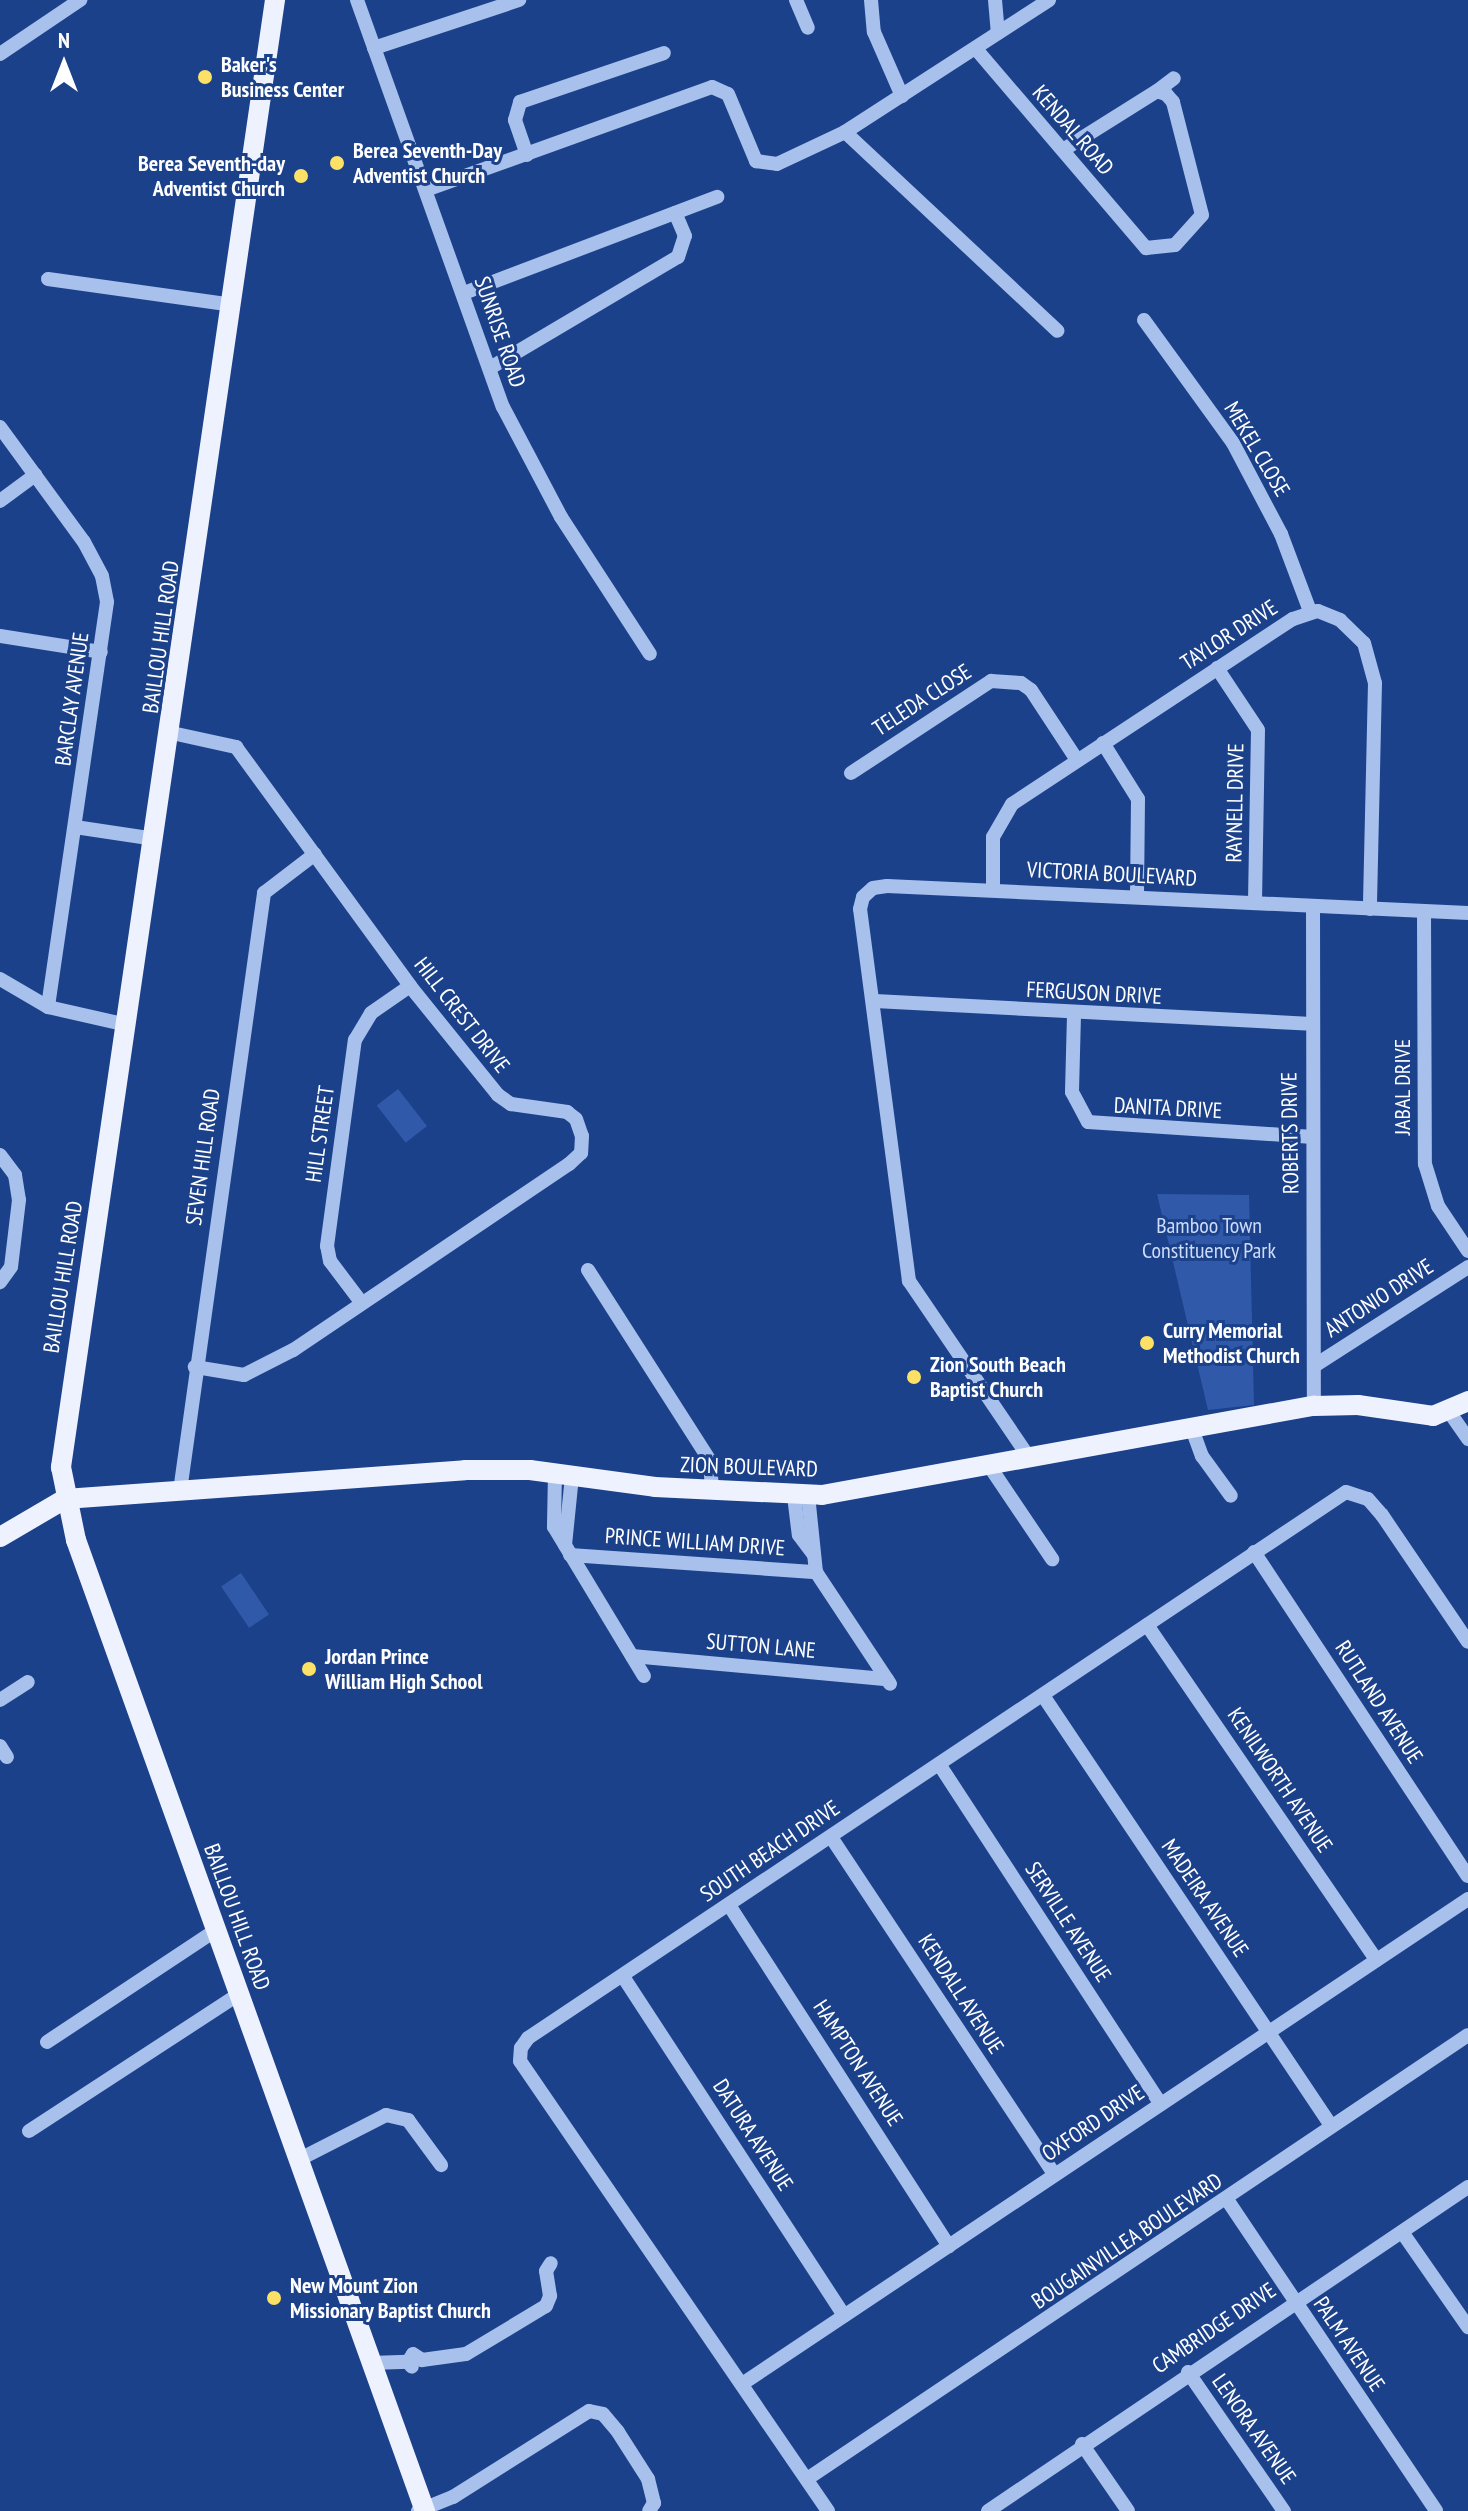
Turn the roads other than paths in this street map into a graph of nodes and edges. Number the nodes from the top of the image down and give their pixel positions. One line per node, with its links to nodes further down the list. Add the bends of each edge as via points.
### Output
1 (80, 0): 14 (street)
2 (275, 0): 26 (main road, BAILLOU HILL ROAD)
3 (357, 0): 11 (street, SUNRISE ROAD)
4 (519, 0): 11 (street)
5 (796, 0): 9 (street)
6 (871, 0): 17 (street, via 874,32)
7 (995, 0): 10 (street)
8 (1049, 0): 10 (street)
9 (808, 28)
10 (998, 33): 12 (street)
11 (374, 48): 21 (street, SUNRISE ROAD)
12 (976, 49): 17 (street); 19 (street, KENDAL ROAD)
13 (664, 53): 20 (street, via 520,102 515,120)
14 (0, 54)
15 (1174, 78): 16 (street)
16 (1157, 91): 19 (street); 19 (street, KENDAL ROAD, via 1173,102 1202,215 1168,250 1146,248 1137,240)
17 (902, 96): 18 (street)
18 (845, 132): 20 (street, via 777,164 760,164 744,144 728,94 712,87); 28 (street)
19 (1063, 150)
20 (527, 155): 21 (street)
21 (426, 190): 25 (street, SUNRISE ROAD)
22 (717, 197): 23 (street)
23 (675, 213): 25 (street); 29 (street, via 685,236 678,257)
24 (48, 279): 26 (street)
25 (464, 293): 29 (street, SUNRISE ROAD)
26 (233, 305): 38 (main road, BAILLOU HILL ROAD)
27 (1144, 320): 33 (street, MEKEL CLOSE, via 1233,443 1281,534)
28 (1058, 331)
29 (490, 368): 36 (street, SUNRISE ROAD, via 503,407 561,517)
30 (0, 427): 31 (street, BARCLAY AVENUE)
31 (35, 475): 32 (street); 35 (street, BARCLAY AVENUE, via 102,576 107,610)
32 (0, 501)
33 (1310, 611): 37 (street, TAYLOR DRIVE); 49 (street, TAYLOR DRIVE, via 1340,620 1370,656 1375,683)
34 (0, 636): 35 (street)
35 (101, 652): 42 (street, BARCLAY AVENUE)
36 (650, 654)
37 (1217, 668): 39 (street, TAYLOR DRIVE); 47 (street, RAYNELL DRIVE, via 1258,730)
38 (172, 733): 43 (main road, BAILLOU HILL ROAD); 44 (street, HILL CREST DRIVE, via 236,747)
39 (1103, 743): 40 (street, TAYLOR DRIVE); 46 (street, via 1138,799)
40 (1077, 760): 41 (street, TELEDA CLOSE, via 1031,690 1021,683 991,681); 45 (street, TAYLOR DRIVE, via 1003,813 993,837)
41 (851, 773)
42 (75, 827): 43 (street); 55 (street, BARCLAY AVENUE)
43 (155, 839): 58 (main road, BAILLOU HILL ROAD)
44 (315, 854): 53 (street, HILL CREST DRIVE); 67 (street, SEVEN HILL ROAD, via 264,893)
45 (993, 890): 46 (street, VICTORIA BOULEVARD); 54 (street, VICTORIA BOULEVARD, via 873,888 860,909)
46 (1137, 897): 47 (street, VICTORIA BOULEVARD)
47 (1255, 902): 48 (street, VICTORIA BOULEVARD)
48 (1313, 907): 49 (street, VICTORIA BOULEVARD); 57 (street, ROBERTS DRIVE)
49 (1370, 909): 50 (street, VICTORIA BOULEVARD)
50 (1424, 912): 51 (street, VICTORIA BOULEVARD); 61 (street, JABAL DRIVE, via 1425,1164 1438,1206)
51 (1468, 913)
52 (0, 979): 55 (street)
53 (410, 986): 65 (street, HILL STREET, via 371,1013 355,1040 327,1246 330,1261); 65 (street, HILL CREST DRIVE, via 498,1095 511,1104 554,1106 576,1119 581,1153)
54 (875, 1001): 56 (street, FERGUSON DRIVE); 73 (street, via 909,1281)
55 (48, 1007): 58 (street)
56 (1074, 1015): 57 (street, FERGUSON DRIVE); 59 (street, DANITA DRIVE, via 1072,1092 1088,1122)
57 (1311, 1024): 59 (street, ROBERTS DRIVE)
58 (127, 1025): 80 (main road, BAILLOU HILL ROAD, via 63,1437)
59 (1312, 1137): 66 (street, ROBERTS DRIVE)
60 (0, 1155): 64 (street, via 15,1175 19,1200 11,1267)
61 (1468, 1251)
62 (1468, 1267): 66 (street, ANTONIO DRIVE)
63 (588, 1270): 77 (street, via 710,1461)
64 (0, 1282)
65 (361, 1302): 67 (street, HILL CREST DRIVE, via 258,1371 244,1375)
66 (1314, 1366): 69 (street, ROBERTS DRIVE)
67 (195, 1367): 76 (street, SEVEN HILL ROAD)
68 (1468, 1401): 70 (main road)
69 (1314, 1406): 70 (main road, ZION BOULEVARD); 71 (main road, ZION BOULEVARD)
70 (1450, 1413): 72 (street)
71 (1191, 1426): 73 (main road, ZION BOULEVARD); 79 (street, via 1202,1456)
72 (1468, 1439)
73 (1028, 1456): 74 (main road, ZION BOULEVARD)
74 (988, 1464): 78 (main road, ZION BOULEVARD); 84 (street)
75 (564, 1474): 76 (main road, ZION BOULEVARD, via 476,1469); 77 (main road, ZION BOULEVARD); 82 (street)
76 (180, 1491): 80 (main road, ZION BOULEVARD)
77 (712, 1491): 78 (main road, ZION BOULEVARD)
78 (801, 1496): 85 (street)
79 (1231, 1496)
80 (65, 1499): 81 (main road); 98 (main road, BAILLOU HILL ROAD)
81 (0, 1537)
82 (568, 1550): 85 (street, PRINCE WILLIAM DRIVE); 88 (street)
83 (1254, 1552): 86 (street, SOUTH BEACH DRIVE); 87 (street, SOUTH BEACH DRIVE, via 1331,1499 1357,1493 1382,1515); 95 (street, RUTLAND AVENUE)
84 (1052, 1559)
85 (816, 1572): 88 (street, SUTTON LANE, via 889,1682)
86 (1147, 1625): 91 (street, SOUTH BEACH DRIVE); 99 (street, KENILWORTH AVENUE)
87 (1468, 1642)
88 (632, 1656): 89 (street)
89 (644, 1676)
90 (28, 1682): 92 (street)
91 (1044, 1697): 93 (street, SOUTH BEACH DRIVE); 102 (street, MADEIRA AVENUE)
92 (0, 1700)
93 (939, 1764): 94 (street, SOUTH BEACH DRIVE); 105 (street, SERVILLE AVENUE)
94 (831, 1837): 97 (street, SOUTH BEACH DRIVE); 110 (street, KENDALL AVENUE)
95 (1468, 1876)
96 (1468, 1899): 99 (street, OXFORD DRIVE)
97 (729, 1905): 100 (street, SOUTH BEACH DRIVE); 114 (street, HAMPTON AVENUE)
98 (216, 1930): 101 (main road, BAILLOU HILL ROAD); 104 (street)
99 (1376, 1960): 102 (street, OXFORD DRIVE)
100 (624, 1978): 117 (street, DATURA AVENUE); 121 (street, SOUTH BEACH DRIVE, via 528,2038 520,2061)
101 (239, 1994): 107 (street); 108 (main road, BAILLOU HILL ROAD)
102 (1268, 2032): 105 (street, OXFORD DRIVE); 106 (street, MADEIRA AVENUE)
103 (1468, 2035): 106 (street, BOUGAINVILLEA BOULEVARD)
104 (47, 2042)
105 (1161, 2104): 110 (street, OXFORD DRIVE)
106 (1330, 2124): 112 (street, BOUGAINVILLEA BOULEVARD)
107 (29, 2131)
108 (298, 2160): 109 (street, via 386,2115 408,2120); 119 (main road, BAILLOU HILL ROAD)
109 (441, 2165)
110 (1055, 2175): 114 (street, OXFORD DRIVE)
111 (1468, 2187): 113 (street, CAMBRIDGE DRIVE)
112 (1228, 2201): 116 (street, PALM AVENUE); 123 (street, BOUGAINVILLEA BOULEVARD)
113 (1402, 2232): 116 (street, CAMBRIDGE DRIVE); 118 (street)
114 (949, 2246): 117 (street, OXFORD DRIVE)
115 (551, 2263): 119 (street, via 546,2271 546,2306 466,2354)
116 (1294, 2302): 120 (street, CAMBRIDGE DRIVE); 130 (street, PALM AVENUE)
117 (844, 2316): 121 (street, OXFORD DRIVE)
118 (1468, 2327)
119 (371, 2363): 124 (main road, BAILLOU HILL ROAD)
120 (1188, 2372): 122 (street, CAMBRIDGE DRIVE); 129 (street, LENORA AVENUE)
121 (742, 2384): 123 (street, SOUTH BEACH DRIVE)
122 (1082, 2444): 127 (street, CAMBRIDGE DRIVE); 128 (street)
123 (807, 2479): 126 (street, SOUTH BEACH DRIVE)
124 (422, 2510): 125 (street, via 453,2497 589,2411 603,2414 648,2479 654,2503)
125 (649, 2511)
126 (828, 2511)
127 (988, 2511)
128 (1128, 2511)
129 (1284, 2511)
130 (1436, 2511)

